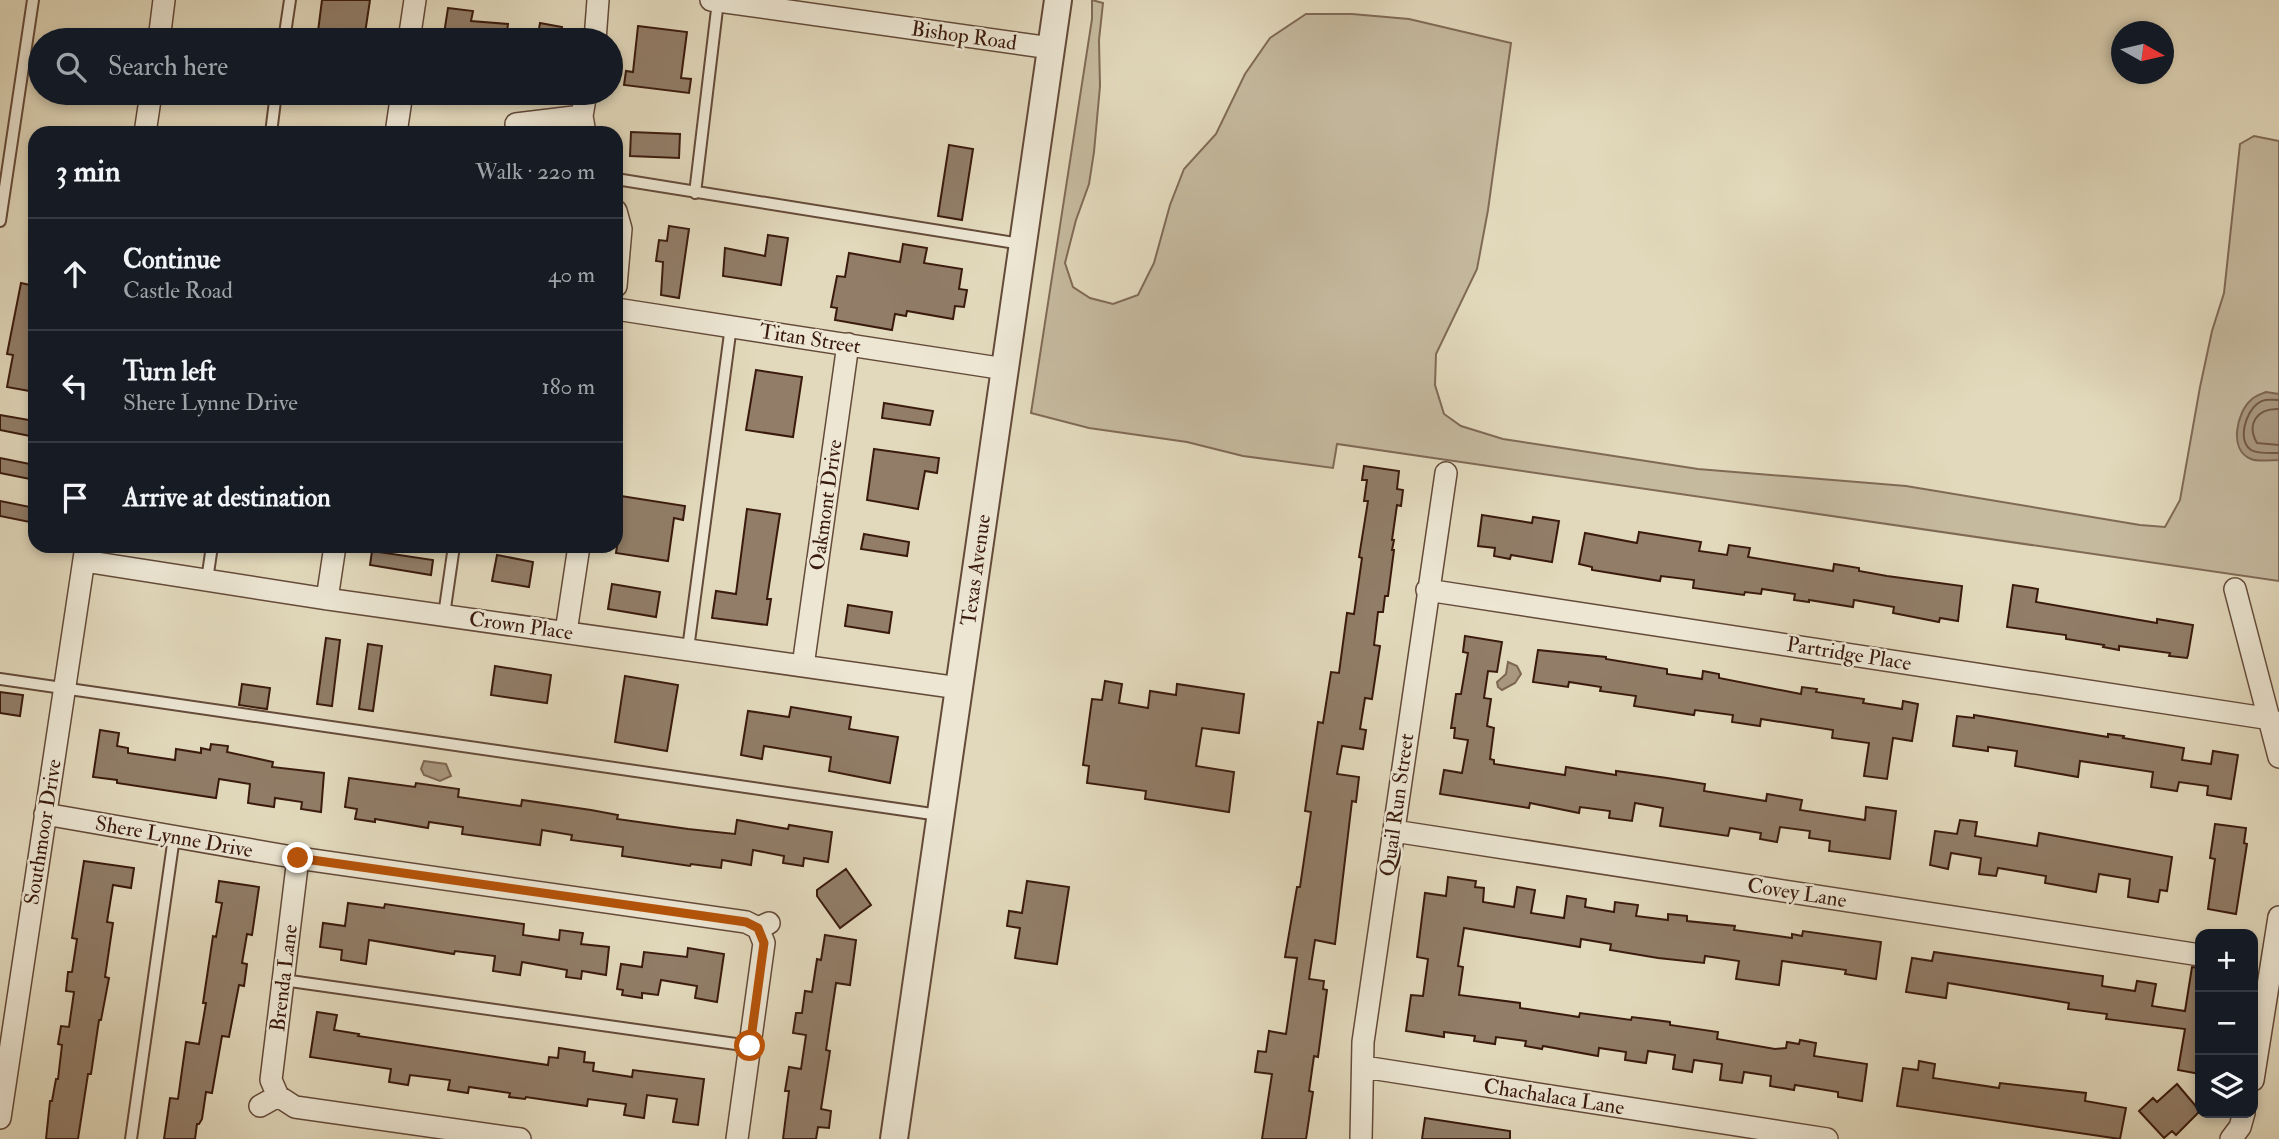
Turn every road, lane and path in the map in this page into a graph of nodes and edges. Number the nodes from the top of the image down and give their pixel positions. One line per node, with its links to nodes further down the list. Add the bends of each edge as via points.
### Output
1 (33, 0): 8 (lane)
2 (164, 0): 9 (street)
3 (290, 0): 10 (lane)
4 (415, 0): 11 (street)
5 (598, 0): 12 (street)
6 (715, 0): 14 (street, Bishop Road); 25 (lane)
7 (1058, 0): 14 (street, Texas Avenue)
8 (29, 28)
9 (160, 28)
10 (286, 28)
11 (412, 28)
12 (596, 28)
13 (28, 33): 26 (lane)
14 (1051, 48): 27 (street, Texas Avenue)
15 (149, 105): 20 (street)
16 (274, 105): 21 (lane)
17 (400, 105): 22 (street)
18 (585, 105): 19 (street)
19 (584, 125): 23 (street)
20 (146, 126)
21 (272, 126)
22 (397, 126)
23 (561, 126)
24 (623, 180): 25 (lane)
25 (695, 193): 27 (lane)
26 (0, 221)
27 (1023, 244): 31 (street, Texas Avenue)
28 (623, 310): 29 (street, Titan Street)
29 (731, 326): 30 (street, Titan Street); 44 (lane)
30 (848, 344): 31 (street, Titan Street); 45 (street, Oakmont Drive)
31 (1005, 369): 48 (street, Texas Avenue)
32 (1446, 473): 40 (street, Quail Run Street)
33 (85, 553): 38 (street, Crown Place); 47 (street, Southmoor Drive)
34 (211, 553): 38 (lane)
35 (334, 553): 41 (street)
36 (453, 553): 42 (lane)
37 (578, 553): 43 (street)
38 (207, 580): 41 (street, Crown Place)
39 (2235, 589): 49 (street)
40 (1427, 590): 49 (street, Partridge Place); 53 (street, Quail Run Street)
41 (327, 599): 42 (street, Crown Place)
42 (444, 615): 43 (street, Crown Place)
43 (566, 632): 44 (street, Crown Place)
44 (688, 649): 45 (street, Crown Place)
45 (803, 666): 48 (street, Crown Place)
46 (0, 679): 47 (lane)
47 (64, 688): 51 (street, Southmoor Drive); 52 (lane)
48 (959, 688): 52 (street, Texas Avenue)
49 (2271, 719): 50 (street)
50 (2279, 757)
51 (45, 814): 54 (street, Shere Lynne Drive); 63 (street, Southmoor Drive)
52 (940, 815): 68 (street, Texas Avenue)
53 (1394, 831): 57 (street, Covey Lane); 62 (street, Quail Run Street, via 1363,1042)
54 (174, 837): 55 (street, Shere Lynne Drive); 65 (lane)
55 (298, 858): 59 (street, Brenda Lane); 60 (street, Shere Lynne Drive, via 765,925)
56 (2279, 917): 58 (street)
57 (2195, 954)
58 (2269, 964): 61 (street)
59 (284, 980): 60 (lane); 66 (street, Brenda Lane, via 269,1101)
60 (750, 1046): 67 (street)
61 (2256, 1055)
62 (1364, 1067): 69 (street, Quail Run Street); 70 (street, Chachalaca Lane)
63 (0, 1118)
64 (2243, 1118): 71 (street)
65 (131, 1139)
66 (520, 1139)
67 (737, 1139)
68 (894, 1139)
69 (1361, 1139)
70 (1827, 1139)
71 (2231, 1139)

